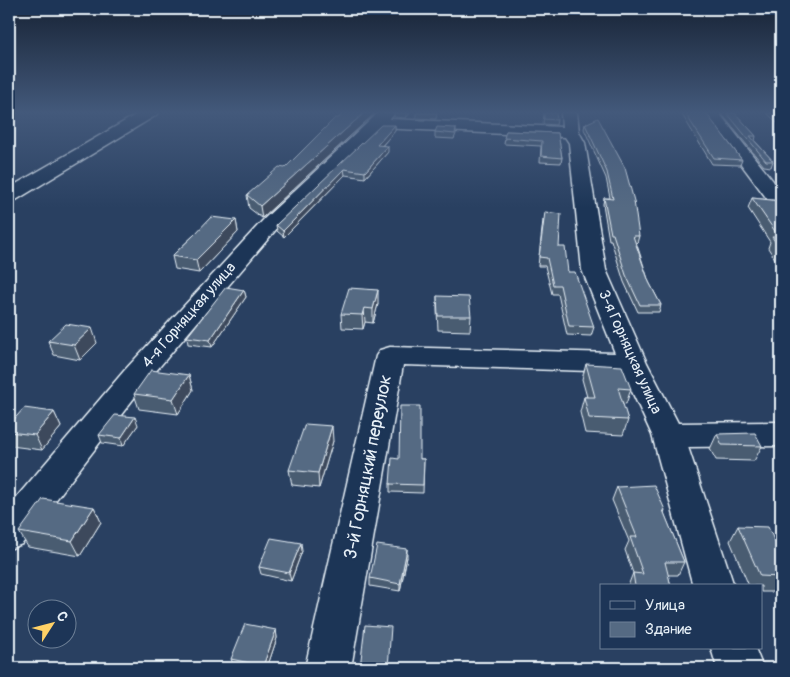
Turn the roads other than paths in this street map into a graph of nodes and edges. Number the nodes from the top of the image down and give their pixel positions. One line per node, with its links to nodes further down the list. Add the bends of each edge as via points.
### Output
1 (96, 145): 5 (street)
2 (354, 145): 10 (street, 4-я Горняцкая улица, via 272,222 134,378)
3 (577, 145): 7 (street, 3-я Горняцкая улица, via 594,270)
4 (735, 145): 6 (street)
5 (9, 196)
6 (781, 204)
7 (633, 363): 9 (street, 3-я Горняцкая улица); 13 (street, 3-й Горняцкий переулок, via 390,356)
8 (781, 434): 9 (street)
9 (668, 435): 11 (street, 3-я Горняцкая улица)
10 (9, 533)
11 (713, 584)
12 (734, 650): 14 (street)
13 (328, 668)
14 (740, 668)

